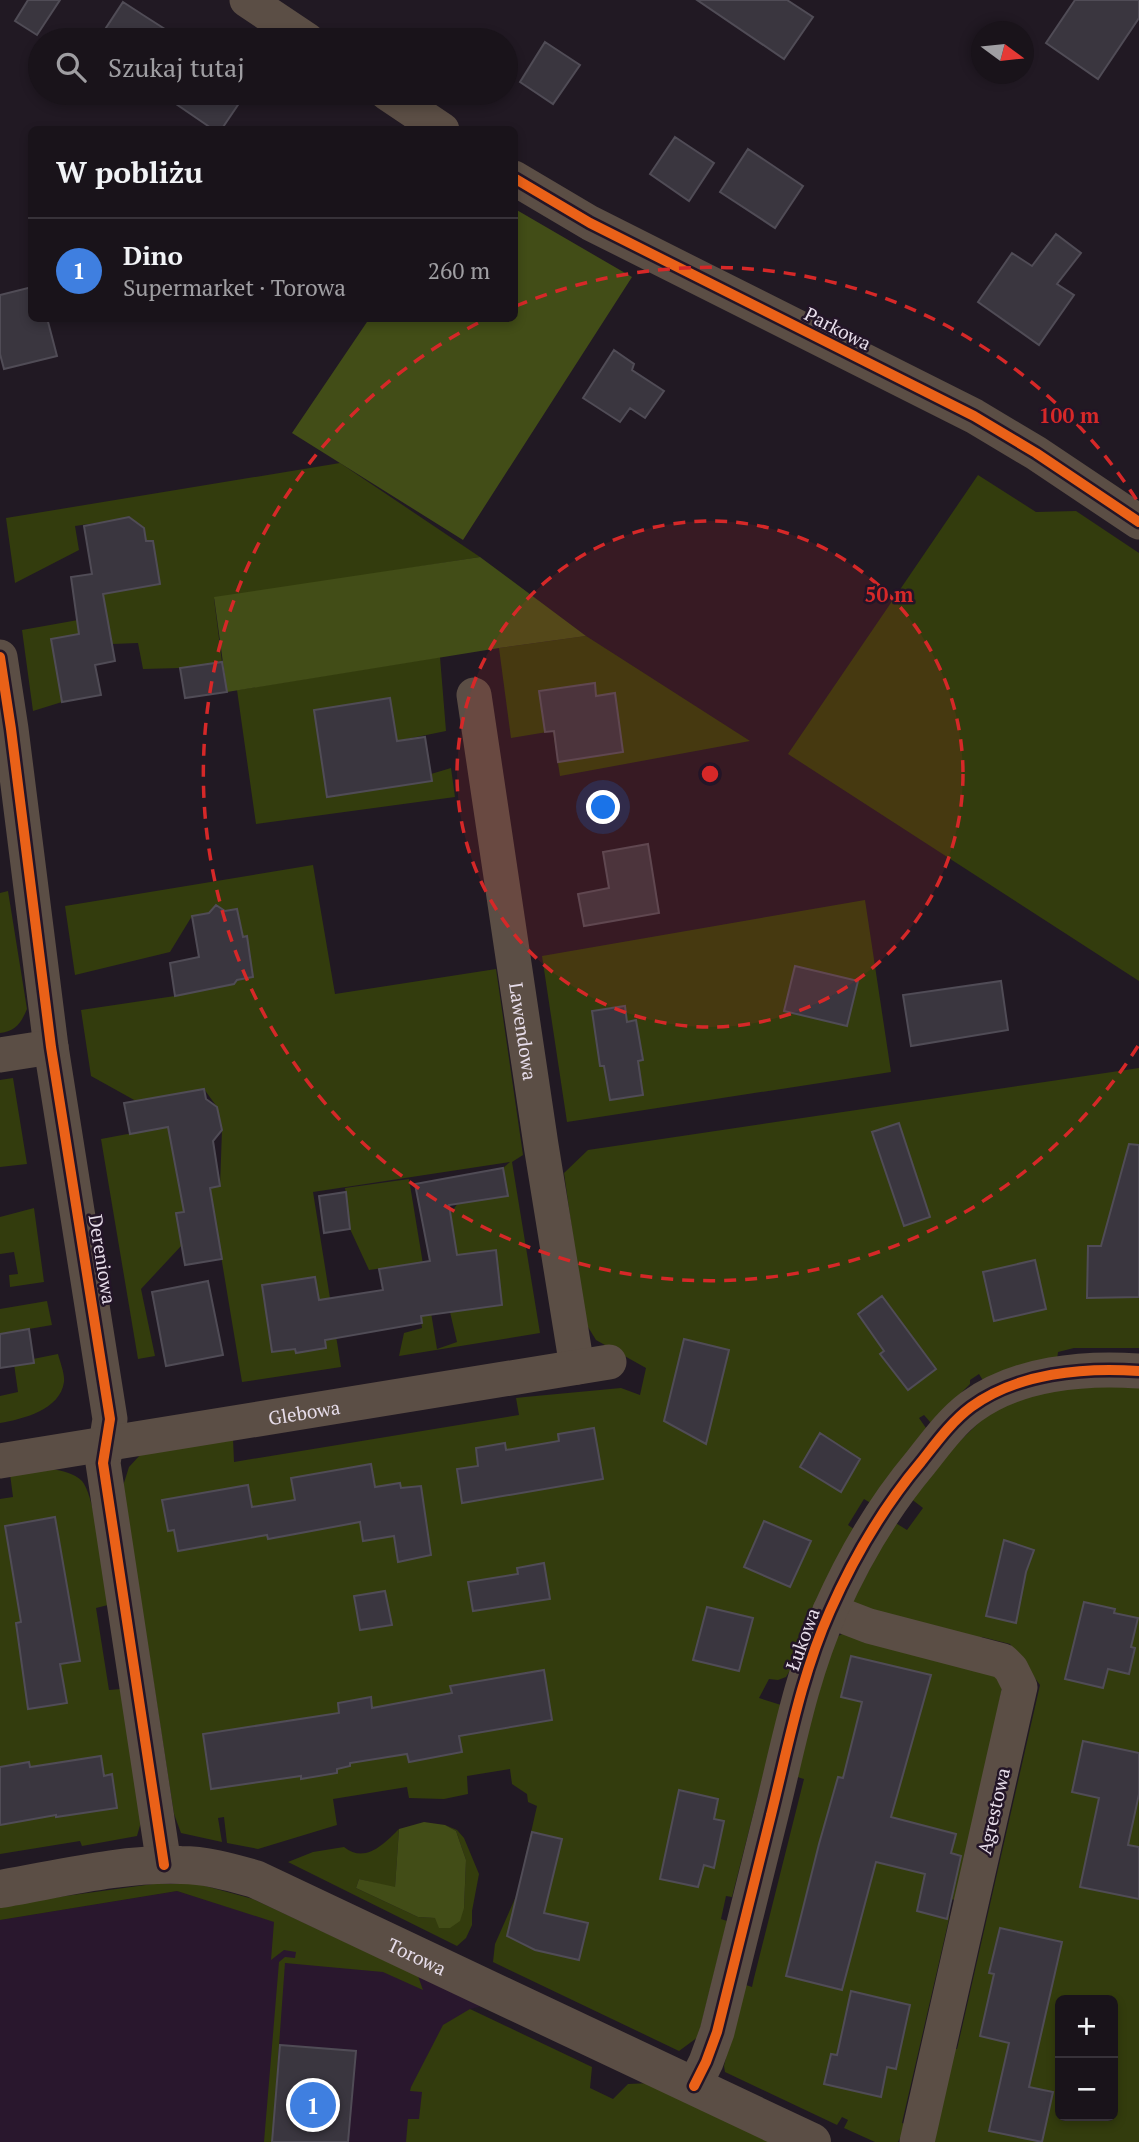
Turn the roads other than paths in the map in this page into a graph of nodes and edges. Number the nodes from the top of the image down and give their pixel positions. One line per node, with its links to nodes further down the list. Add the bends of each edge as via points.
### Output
1 (247, 0): 2 (street)
2 (289, 28)
3 (405, 105): 4 (street)
4 (436, 126)
5 (518, 180): 6 (street, Parkowa, via 590,223 974,416)
6 (1139, 522)
7 (0, 657): 9 (street, Dereniowa)
8 (474, 695): 12 (street, Lawendowa, via 541,1145)
9 (6, 730): 10 (street, Dereniowa)
10 (51, 1047): 11 (street); 14 (street, Dereniowa, via 104,1376 110,1419)
11 (0, 1055)
12 (593, 1364): 14 (street, Glebowa)
13 (1139, 1371): 16 (street, Łukowa, via 1111,1369 1028,1381 1000,1390 971,1408 903,1483)
14 (107, 1444): 15 (street, Glebowa); 17 (street, Dereniowa, via 103,1463)
15 (0, 1461)
16 (830, 1611): 19 (street, Łukowa, via 806,1679 717,2032); 21 (street, Agrestowa, via 869,1626 1003,1661 1020,1687)
17 (164, 1865): 18 (street, Torowa); 19 (street, Torowa, via 217,1868 269,1885)
18 (0, 1889)
19 (694, 2086): 20 (street, Torowa)
20 (812, 2142)
21 (916, 2142)

